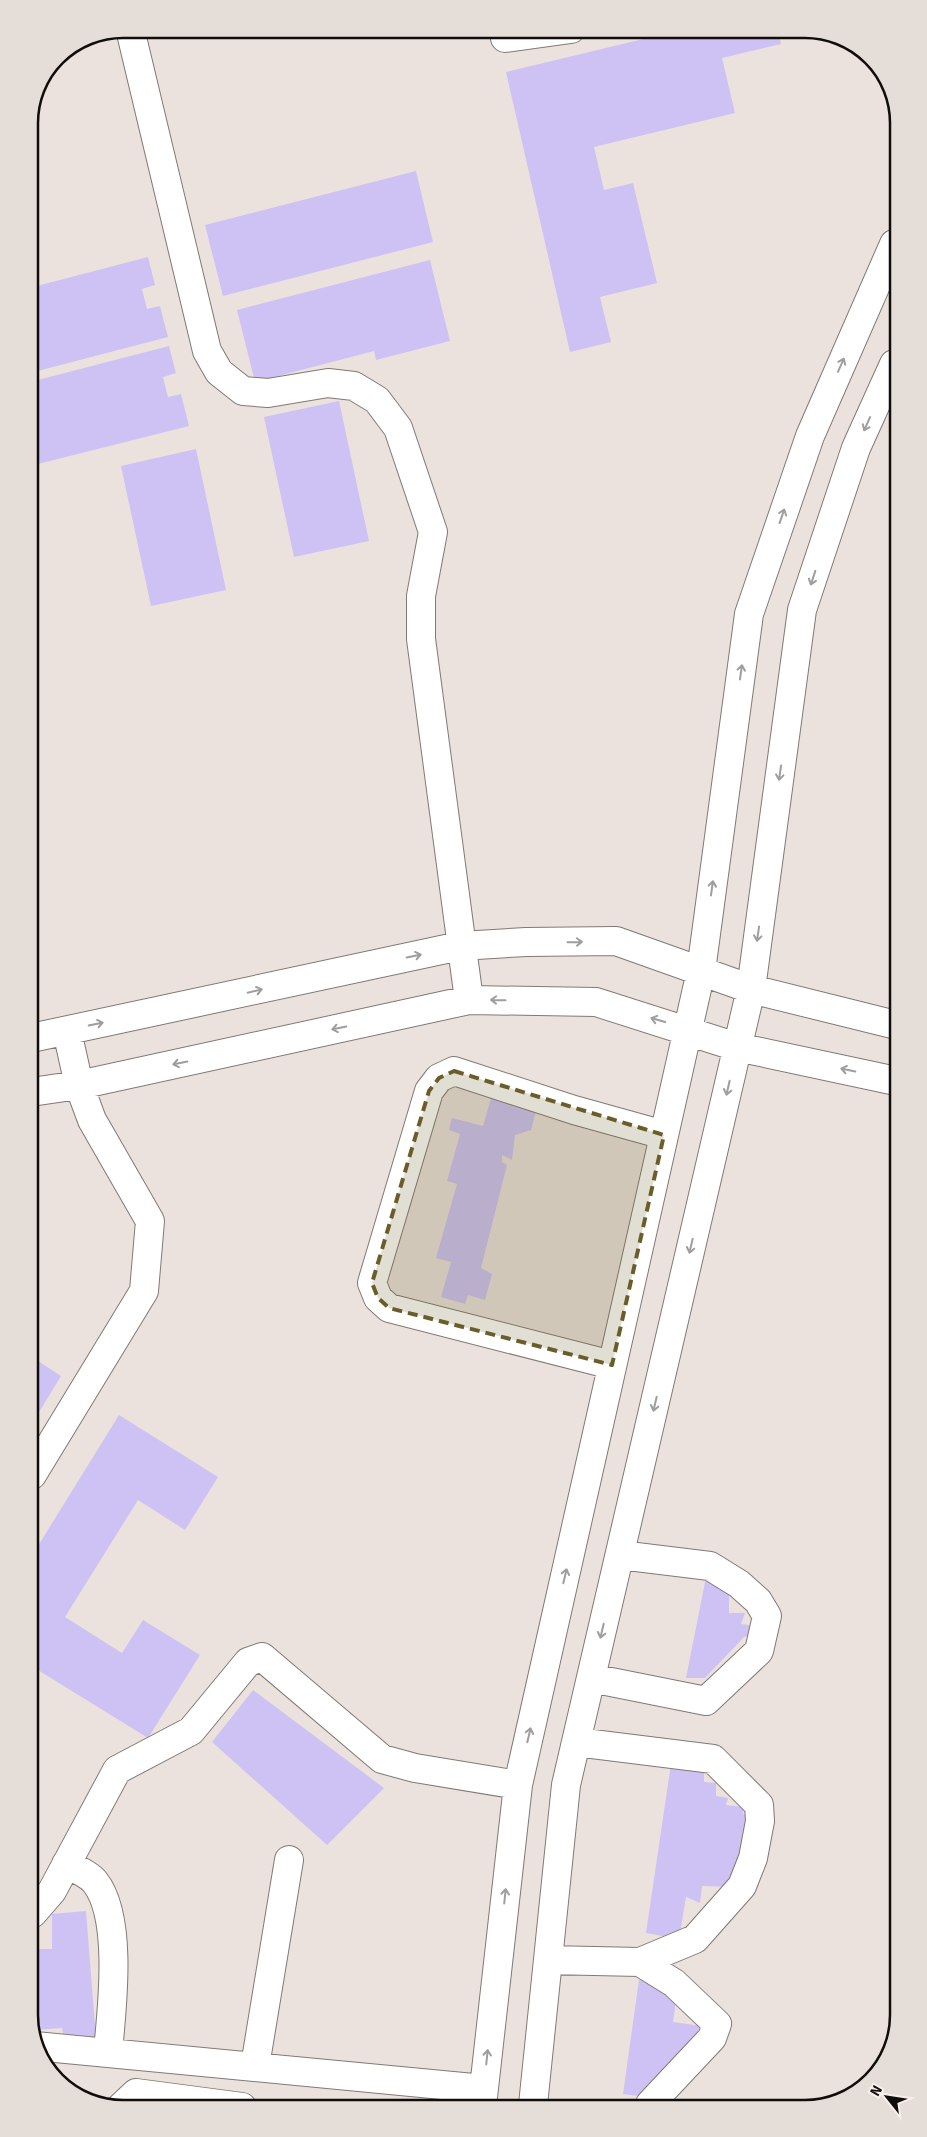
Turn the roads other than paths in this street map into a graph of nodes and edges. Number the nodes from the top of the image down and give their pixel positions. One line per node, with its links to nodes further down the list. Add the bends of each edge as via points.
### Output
1 (132, 38): 4 (street, via 207,351 219,372 243,390 268,393 328,383 354,386 377,400 398,428 433,532 420,596 421,639)
2 (890, 253): 5 (street, one-way to 2, via 749,614 810,436)
3 (890, 373): 6 (street, one-way to 6, via 856,448 802,610)
4 (460, 946): 5 (street, one-way to 5, via 616,941); 7 (street); 10 (street, one-way to 4)
5 (702, 971): 6 (street); 9 (street)
6 (751, 989): 8 (street); 12 (street)
7 (469, 1000): 9 (street, one-way to 7, via 596,1002); 14 (street, one-way to 14)
8 (890, 1024)
9 (688, 1029): 12 (street); 16 (street)
10 (67, 1031): 11 (street); 14 (street)
11 (38, 1037)
12 (737, 1046): 13 (street, one-way to 12); 19 (street, one-way to 19)
13 (890, 1080)
14 (79, 1085): 15 (street); 18 (street, via 92,1120 150,1221 144,1291)
15 (38, 1091)
16 (664, 1135): 17 (street); 17 (street, via 454,1071 439,1078 429,1091 372,1283 378,1298 389,1308)
17 (612, 1365): 22 (street, one-way to 17)
18 (38, 1465)
19 (620, 1555): 20 (street, one-way to 20); 20 (street, via 710,1566 739,1584 758,1601 768,1616 759,1651 706,1700)
20 (591, 1678): 21 (street)
21 (576, 1742): 26 (street, via 566,1785); 27 (street, via 713,1759 759,1805 754,1858 742,1886 695,1939)
22 (518, 1786): 24 (street, via 382,1759 262,1657 248,1662 191,1731 117,1770); 31 (street, one-way to 22)
23 (289, 1860): 30 (street)
24 (66, 1864): 25 (street, via 52,1891); 29 (street, via 94,1881 108,1904 112,1929 112,2014)
25 (38, 1908)
26 (548, 1960): 27 (street); 34 (street)
27 (640, 1962): 35 (street, via 674,1983 717,2024 712,2038)
28 (44, 2047): 29 (street)
29 (108, 2051): 30 (street)
30 (255, 2066): 31 (street)
31 (483, 2097)
32 (130, 2099): 33 (street, via 136,2093)
33 (182, 2099)
34 (534, 2100)
35 (654, 2100)

